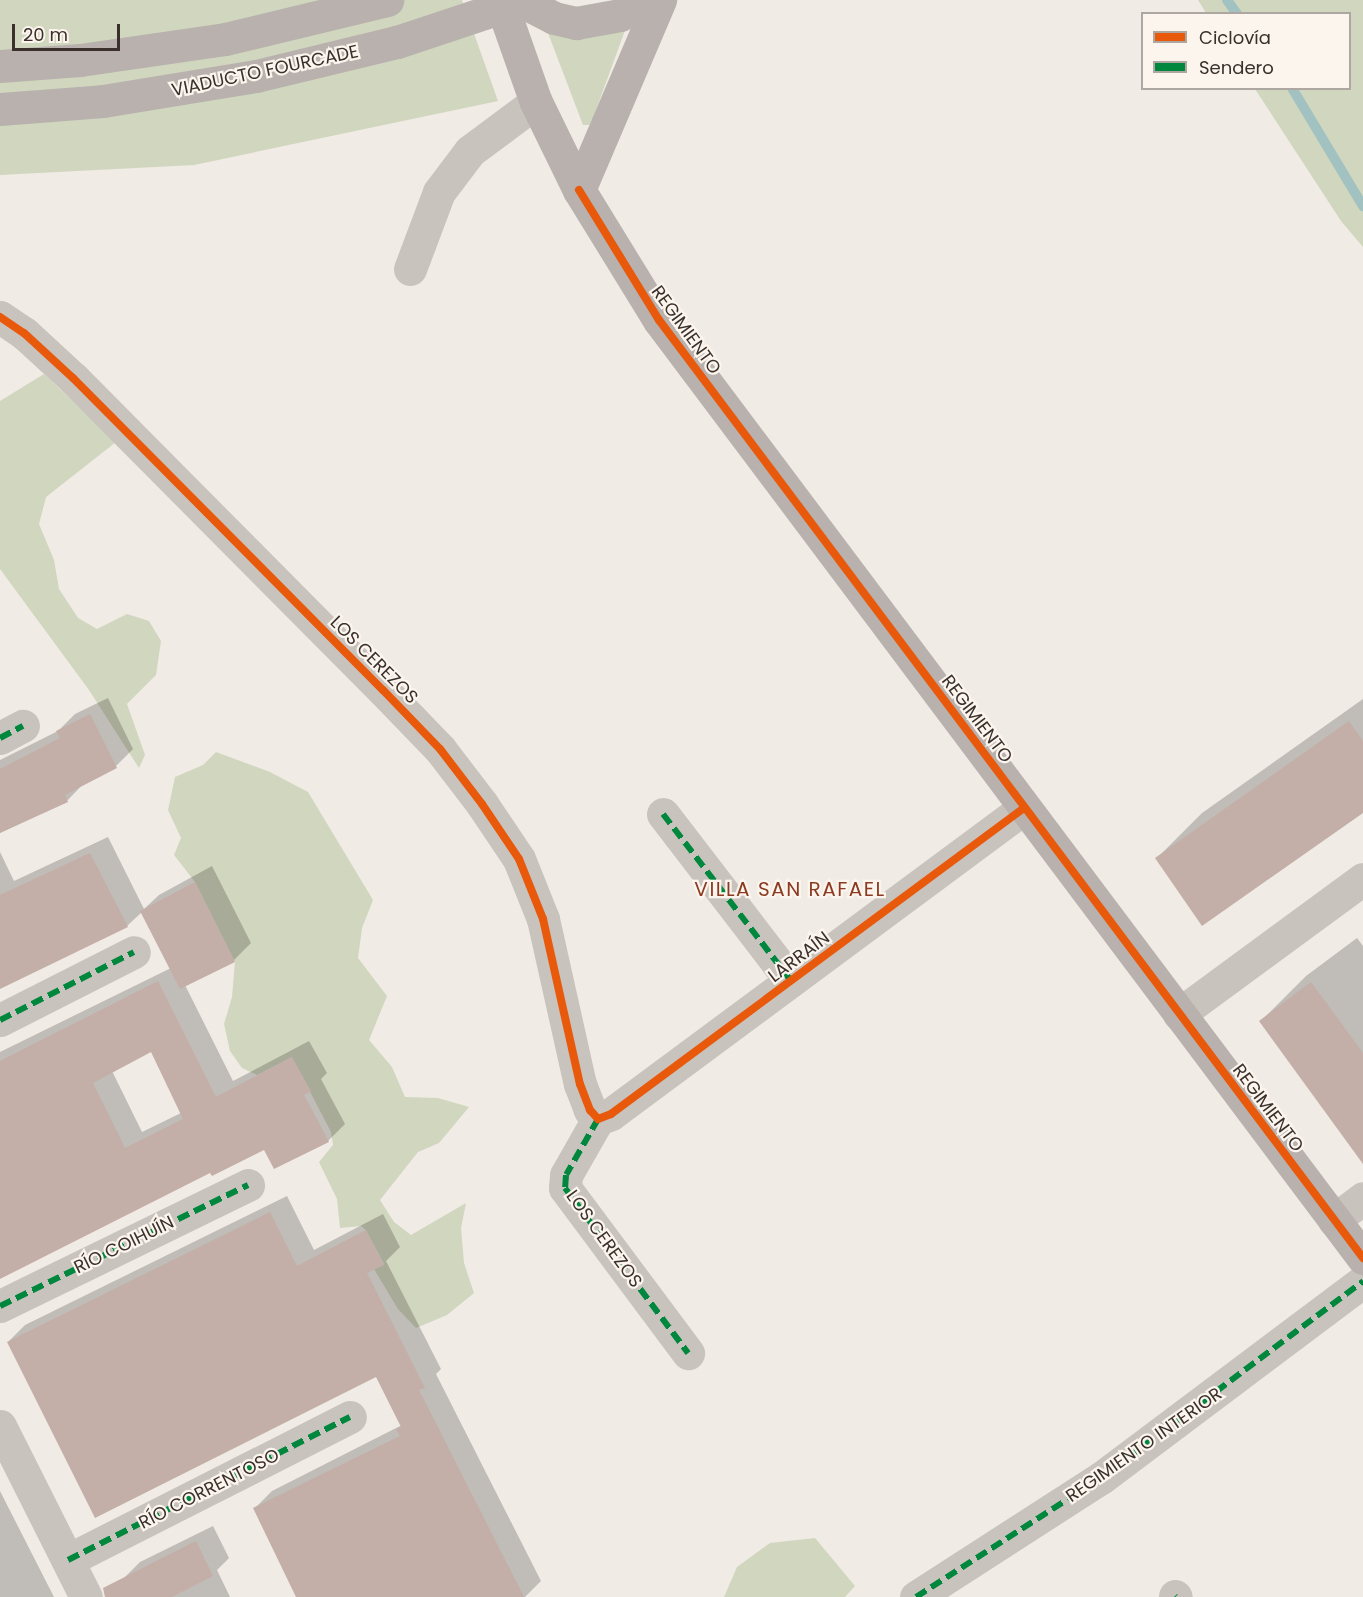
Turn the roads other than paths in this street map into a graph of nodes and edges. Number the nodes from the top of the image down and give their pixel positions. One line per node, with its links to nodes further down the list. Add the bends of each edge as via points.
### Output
1 (387, 0): 6 (main road, via 225,39 80,60)
2 (500, 0): 7 (main road, REGIMIENTO)
3 (521, 0): 4 (main road, via 554,18 576,23 620,15); 8 (main road, VIADUCTO FOURCADE, bridge, via 397,42 256,76 114,99)
4 (643, 0)
5 (660, 0): 9 (main road)
6 (0, 66)
7 (536, 102): 9 (main road, REGIMIENTO); 10 (street, via 478,144 439,192)
8 (0, 109)
9 (579, 190): 12 (main road, REGIMIENTO, via 659,321)
10 (410, 269)
11 (0, 317): 19 (street, LOS CEREZOS, via 24,333 73,378 375,682 440,748 489,813 519,859 543,919 580,1083)
12 (1024, 807): 16 (street, LARRAÍN); 17 (main road, REGIMIENTO)
13 (663, 814): 16 (street)
14 (1363, 879): 17 (street)
15 (134, 952): 18 (street)
16 (791, 981): 19 (street, LARRAÍN, via 611,1114)
17 (1179, 1014): 22 (main road, REGIMIENTO)
18 (0, 1020)
19 (594, 1115): 26 (street, LOS CEREZOS, via 566,1176 565,1188)
20 (248, 1185): 25 (street, RÍO COIHUÍN)
21 (1363, 1198): 22 (street)
22 (1334, 1220): 23 (main road, REGIMIENTO)
23 (1363, 1258)
24 (1363, 1281): 31 (street, REGIMIENTO INTERIOR, via 1101,1478)
25 (0, 1306)
26 (688, 1353)
27 (350, 1417): 29 (street, RÍO CORRENTOSO)
28 (0, 1426): 29 (street)
29 (68, 1560): 30 (street)
30 (86, 1597)
31 (916, 1597)

